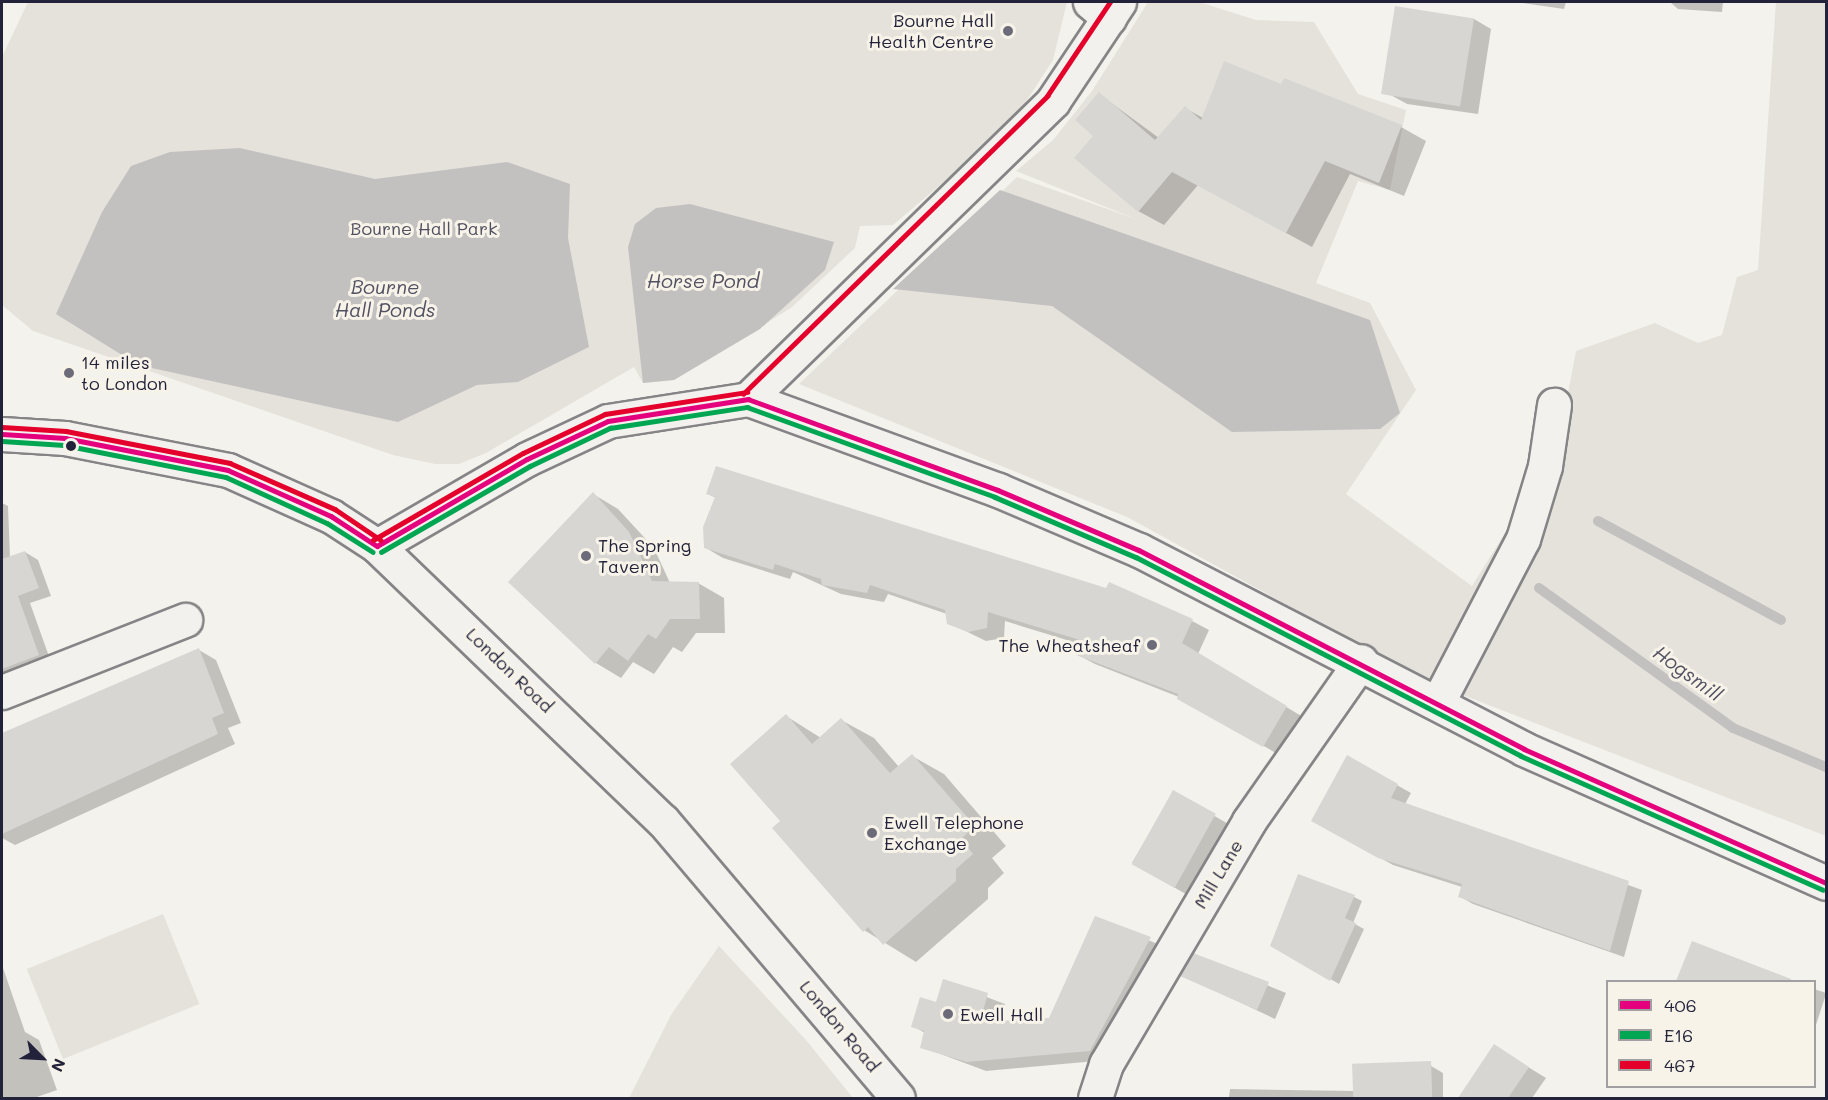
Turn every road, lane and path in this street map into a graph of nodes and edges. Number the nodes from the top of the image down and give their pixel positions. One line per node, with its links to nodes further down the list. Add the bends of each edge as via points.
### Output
1 (1106, 7): 2 (main road, via 1053,101)
2 (748, 399): 5 (main road, via 608,421 526,459); 7 (main road, via 998,490 1140,550)
3 (1554, 405): 9 (main road, via 1545,466 1523,539)
4 (2, 435): 5 (main road, London Road, via 64,438 228,470 331,516)
5 (377, 546): 11 (main road, London Road, via 663,821)
6 (185, 620): 8 (main road)
7 (1361, 661): 9 (main road); 12 (main road, Mill Lane, via 1250,821 1106,1064)
8 (2, 692)
9 (1438, 702): 10 (main road, via 1524,749)
10 (1827, 883)
11 (898, 1098)
12 (1095, 1098)

